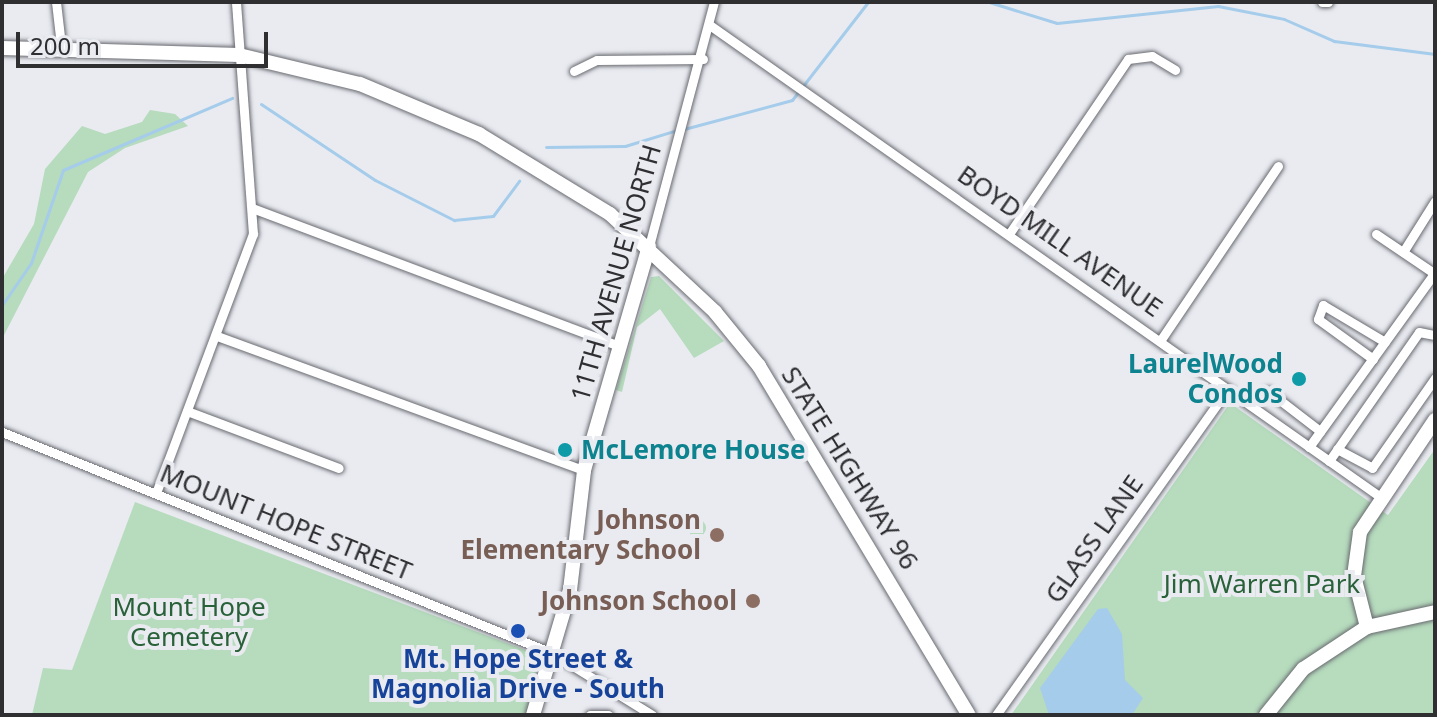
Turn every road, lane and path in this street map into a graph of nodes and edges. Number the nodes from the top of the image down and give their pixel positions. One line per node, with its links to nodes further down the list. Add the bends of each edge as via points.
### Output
1 (56, 2): 5 (street)
2 (236, 2): 7 (street)
3 (714, 2): 4 (street, 11TH AVENUE NORTH)
4 (711, 26): 8 (street, 11TH AVENUE NORTH); 14 (street, BOYD MILL AVENUE)
5 (61, 45): 6 (main road, STATE HIGHWAY 96); 7 (main road, STATE HIGHWAY 96)
6 (2, 48)
7 (239, 55): 13 (street); 16 (main road, STATE HIGHWAY 96, via 360,84 479,134 539,166)
8 (703, 59): 10 (street, via 597,60); 16 (street, 11TH AVENUE NORTH)
9 (1175, 70): 14 (street, via 1152,56 1128,59)
10 (574, 71)
11 (1278, 166): 21 (street)
12 (1435, 201): 17 (street)
13 (252, 208): 20 (street, via 251,246); 23 (street)
14 (1009, 234): 21 (street, BOYD MILL AVENUE)
15 (1376, 234): 17 (street)
16 (649, 246): 23 (main road, 11TH AVENUE NORTH); 46 (main road, STATE HIGHWAY 96, via 740,341 789,410)
17 (1403, 252): 18 (street)
18 (1435, 274): 22 (street)
19 (1435, 335): 33 (street, via 1419,332)
20 (217, 336): 28 (street); 36 (street)
21 (1160, 341): 26 (street, BOYD MILL AVENUE)
22 (1385, 342): 24 (street); 24 (street, via 1323,305 1318,319)
23 (620, 346): 36 (main road, 11TH AVENUE NORTH)
24 (1373, 359): 30 (street)
25 (1435, 378): 33 (street, via 1372,468)
26 (1228, 389): 32 (street, BOYD MILL AVENUE); 47 (street, GLASS LANE)
27 (1268, 391): 30 (street)
28 (187, 411): 35 (street); 37 (street)
29 (1435, 420): 38 (main road)
30 (1320, 431): 32 (street)
31 (2, 432): 37 (street, MOUNT HOPE STREET)
32 (1309, 447): 34 (street, BOYD MILL AVENUE)
33 (1337, 449): 34 (street)
34 (1329, 461): 38 (street, BOYD MILL AVENUE)
35 (339, 468)
36 (584, 470): 41 (main road, 11TH AVENUE NORTH, via 570,590)
37 (156, 493): 41 (street, MOUNT HOPE STREET)
38 (1379, 496): 40 (main road, via 1355,553)
39 (1435, 612): 40 (main road)
40 (1367, 627): 48 (main road, via 1303,669)
41 (552, 653): 42 (main road, 11TH AVENUE NORTH); 45 (street)
42 (533, 715)
43 (590, 715): 44 (street)
44 (608, 715)
45 (652, 715)
46 (969, 715)
47 (996, 715)
48 (1266, 715)

